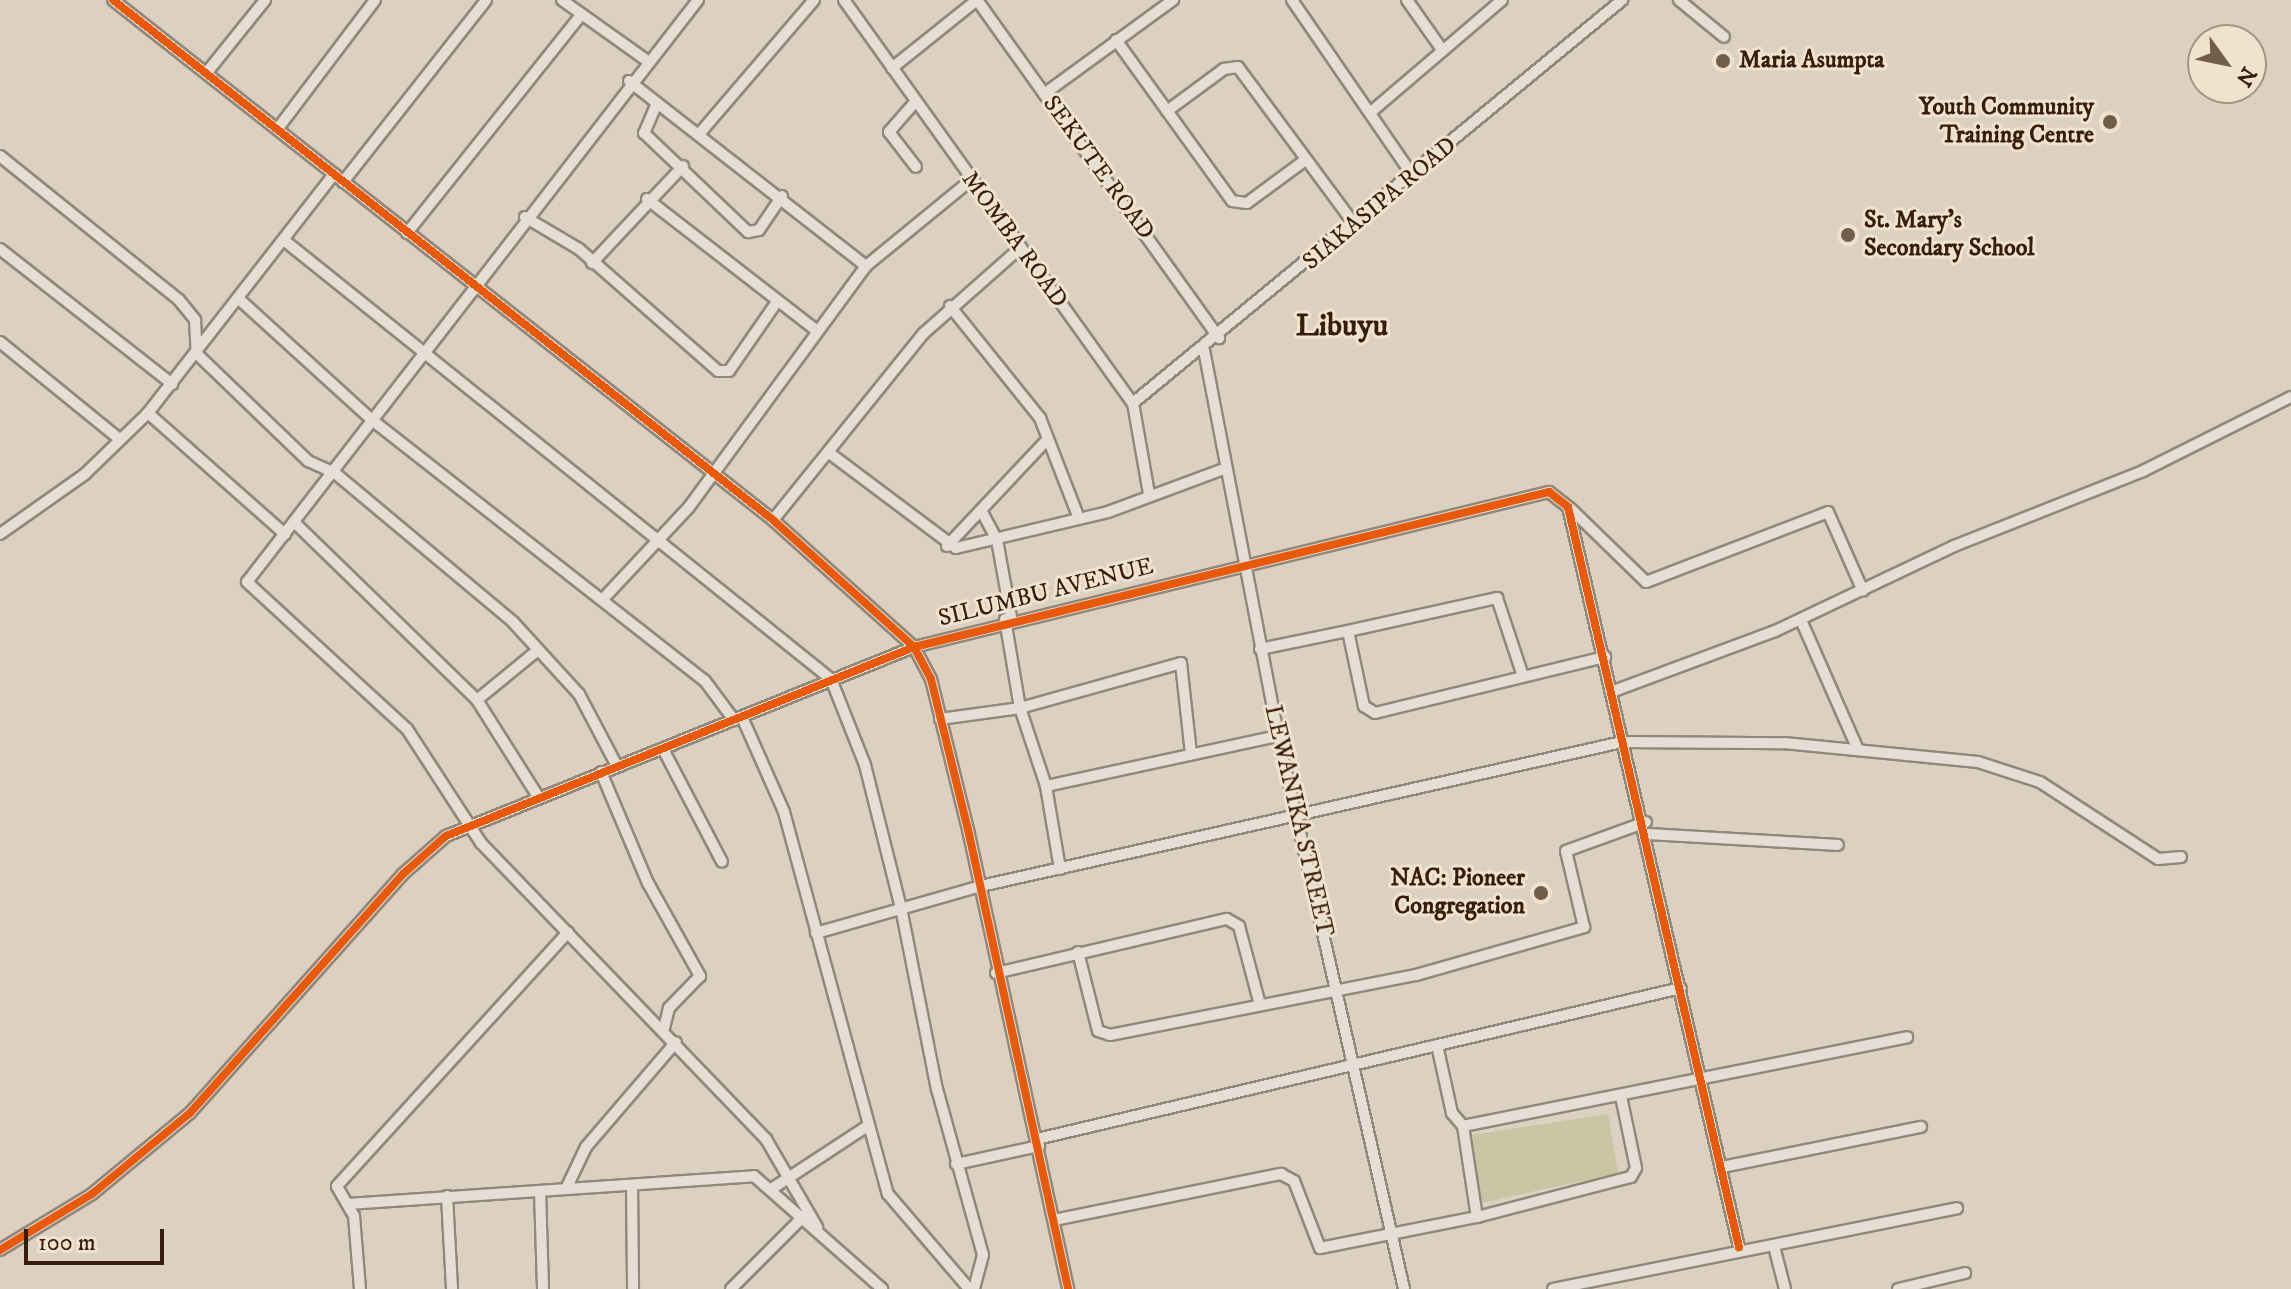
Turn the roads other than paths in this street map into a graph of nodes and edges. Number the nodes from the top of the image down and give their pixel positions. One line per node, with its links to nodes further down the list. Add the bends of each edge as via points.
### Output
1 (113, 0): 22 (street)
2 (375, 0): 29 (street)
3 (486, 0): 36 (street)
4 (562, 0): 16 (street)
5 (698, 0): 20 (street)
6 (814, 0): 30 (street)
7 (844, 0): 21 (street, MOMBA ROAD)
8 (977, 0): 21 (street); 24 (street, SEKUTE ROAD)
9 (1173, 0): 18 (street)
10 (1292, 0): 28 (street)
11 (1407, 0): 19 (street)
12 (1502, 0): 19 (street)
13 (1622, 0): 35 (street, SIAKASIPA ROAD)
14 (1679, 0): 17 (street)
15 (262, 1): 22 (street)
16 (582, 14): 20 (street); 42 (street)
17 (1724, 37)
18 (1116, 40): 24 (street); 27 (street)
19 (1443, 51): 28 (street)
20 (646, 60): 23 (street)
21 (892, 68): 25 (street, MOMBA ROAD)
22 (208, 71): 29 (street)
23 (629, 81): 26 (street); 40 (street)
24 (1044, 94): 53 (street, SEKUTE ROAD)
25 (916, 101): 34 (street, via 889,132); 37 (street, MOMBA ROAD)
26 (657, 103): 30 (street); 33 (street, via 644,133)
27 (1167, 111): 32 (street, via 1239,205); 32 (street, via 1224,69 1238,67)
28 (1371, 112): 35 (street)
29 (279, 127): 36 (street)
30 (700, 133): 38 (street)
31 (0, 156): 56 (street, via 179,300 195,320)
32 (1304, 161): 41 (street)
33 (683, 166): 38 (street, via 754,234); 39 (street)
34 (916, 167)
35 (1413, 176): 41 (street, SIAKASIPA ROAD)
36 (338, 178): 42 (street); 43 (street)
37 (971, 180): 44 (street, MOMBA ROAD); 47 (street)
38 (782, 196): 47 (street)
39 (647, 199): 46 (street); 50 (street)
40 (525, 217): 46 (street, via 563,236); 48 (street)
41 (1355, 225): 53 (street, SIAKASIPA ROAD)
42 (407, 233): 48 (street)
43 (285, 241): 49 (street); 57 (street)
44 (1020, 248): 51 (street); 60 (street, MOMBA ROAD)
45 (0, 249): 58 (street)
46 (592, 263): 50 (street, via 724,373)
47 (866, 266): 52 (street)
48 (477, 289): 57 (street); 67 (street)
49 (239, 299): 56 (street); 62 (street)
50 (776, 303): 52 (street)
51 (950, 306): 64 (street, via 1040,418); 65 (street)
52 (817, 331): 67 (street)
53 (1219, 338): 55 (street, SIAKASIPA ROAD)
54 (0, 342): 63 (street)
55 (1204, 350): 60 (street, SIAKASIPA ROAD); 66 (street, LEWANIKA STREET)
56 (197, 354): 58 (street); 68 (street, via 308,461)
57 (421, 357): 62 (street); 78 (street)
58 (172, 384): 61 (street)
59 (2291, 397): 81 (street, via 2143,471 1954,546)
60 (1133, 403): 69 (street, MOMBA ROAD)
61 (148, 413): 63 (street); 76 (street)
62 (372, 420): 68 (street); 82 (street)
63 (118, 438): 75 (street, via 85,474)
64 (1045, 442): 71 (street); 72 (street)
65 (828, 452): 73 (street); 79 (street)
66 (1226, 468): 69 (street); 80 (street, LEWANIKA STREET)
67 (710, 470): 73 (street); 78 (street)
68 (335, 473): 74 (street); 88 (street, via 472,583)
69 (1149, 494): 72 (street, via 1108,512)
70 (1568, 507): 80 (street, SILUMBU AVENUE, via 1558,494); 81 (street, via 1646,582 1828,512); 89 (street)
71 (981, 510): 77 (street); 79 (street)
72 (1078, 516): 77 (street)
73 (773, 520): 86 (street)
74 (294, 522): 76 (street); 93 (street)
75 (0, 534)
76 (285, 534): 108 (street, via 247,582 407,729)
77 (997, 540): 79 (street); 83 (street)
78 (657, 541): 82 (street); 91 (street)
79 (947, 546)
80 (1245, 567): 83 (street, SILUMBU AVENUE); 87 (street, LEWANIKA STREET)
81 (1863, 591): 84 (street)
82 (603, 599): 95 (street, via 705,681)
83 (1008, 618): 86 (street, SILUMBU AVENUE); 94 (street)
84 (1801, 620): 92 (street); 100 (street)
85 (1348, 631): 87 (street); 90 (street, via 1497,598); 90 (street, via 1368,713)
86 (914, 647): 91 (street, SILUMBU AVENUE); 96 (street)
87 (1260, 649): 97 (street, LEWANIKA STREET)
88 (538, 650): 93 (street); 102 (street, via 579,694)
89 (1605, 657): 90 (street); 92 (street)
90 (1523, 676)
91 (831, 679): 95 (street, SILUMBU AVENUE); 115 (street, via 865,765)
92 (1611, 692): 98 (street)
93 (477, 700): 105 (street)
94 (1020, 708): 96 (street); 101 (street, via 1181,663); 104 (street)
95 (738, 718): 99 (street, SILUMBU AVENUE); 117 (street, via 784,812)
96 (940, 719): 114 (street)
97 (1278, 736): 101 (street); 106 (street, LEWANIKA STREET)
98 (1622, 742): 100 (street); 106 (street); 107 (street)
99 (663, 749): 102 (street, SILUMBU AVENUE); 112 (street)
100 (1858, 750): 111 (street, via 1948,756 2018,773 2135,848 2158,859)
101 (1191, 754): 104 (street)
102 (617, 766): 103 (street, SILUMBU AVENUE)
103 (601, 772): 105 (street, SILUMBU AVENUE); 123 (street, via 648,883 700,976 669,1008)
104 (1046, 786): 113 (street)
105 (539, 798): 108 (street, SILUMBU AVENUE)
106 (1300, 818): 113 (street); 120 (street, LEWANIKA STREET)
107 (1646, 822): 109 (street); 120 (street, via 1566,851 1584,927 1416,975)
108 (471, 825): 116 (street); 149 (street, SILUMBU AVENUE, via 403,874 190,1113 92,1194)
109 (1649, 834): 110 (street); 121 (street)
110 (1838, 845)
111 (2181, 857)
112 (722, 862)
113 (1060, 869): 114 (street)
114 (981, 886): 115 (street); 119 (street)
115 (901, 908): 117 (street); 134 (street)
116 (568, 932): 123 (street); 142 (street, via 337,1186)
117 (816, 933): 131 (street)
118 (1078, 952): 119 (street); 122 (street, via 1104,1034); 122 (street, via 1235,920)
119 (996, 973): 133 (street)
120 (1335, 987): 122 (street); 127 (street, LEWANIKA STREET)
121 (1681, 988): 126 (street); 128 (street)
122 (1259, 1001)
123 (664, 1028): 125 (street)
124 (1907, 1037): 128 (street)
125 (676, 1042): 136 (street, via 766,1139); 138 (street, via 586,1147)
126 (1437, 1045): 127 (street); 130 (street, via 1452,1113)
127 (1352, 1065): 133 (street); 147 (street, LEWANIKA STREET)
128 (1698, 1078): 129 (street); 135 (street)
129 (1621, 1096): 130 (street); 145 (street, via 1634,1153 1631,1177)
130 (1463, 1126): 145 (street)
131 (866, 1127): 136 (street); 158 (street, via 899,1214)
132 (1921, 1127): 135 (street)
133 (1038, 1142): 134 (street); 146 (street)
134 (956, 1164): 158 (street, via 983,1255)
135 (1722, 1167): 148 (street)
136 (791, 1178): 139 (street); 144 (street)
137 (632, 1185): 138 (street); 139 (street, via 743,1175); 156 (street)
138 (567, 1187): 140 (street)
139 (773, 1188): 144 (street)
140 (540, 1192): 141 (street); 155 (street)
141 (447, 1196): 142 (street); 154 (street)
142 (348, 1204): 153 (street)
143 (1957, 1208): 150 (street)
144 (806, 1214): 152 (street); 157 (street)
145 (1477, 1217): 147 (street)
146 (1054, 1220): 147 (street, via 1281,1174 1294,1181 1315,1247); 159 (street)
147 (1392, 1235): 160 (street, LEWANIKA STREET)
148 (1739, 1247): 150 (street); 161 (street)
149 (0, 1250)
150 (1775, 1250): 162 (street)
151 (1965, 1273): 163 (street)
152 (737, 1287)
153 (360, 1289)
154 (452, 1289)
155 (543, 1289)
156 (633, 1289)
157 (882, 1289)
158 (972, 1289)
159 (1068, 1289)
160 (1404, 1289)
161 (1553, 1289)
162 (1785, 1289)
163 (1898, 1289)

